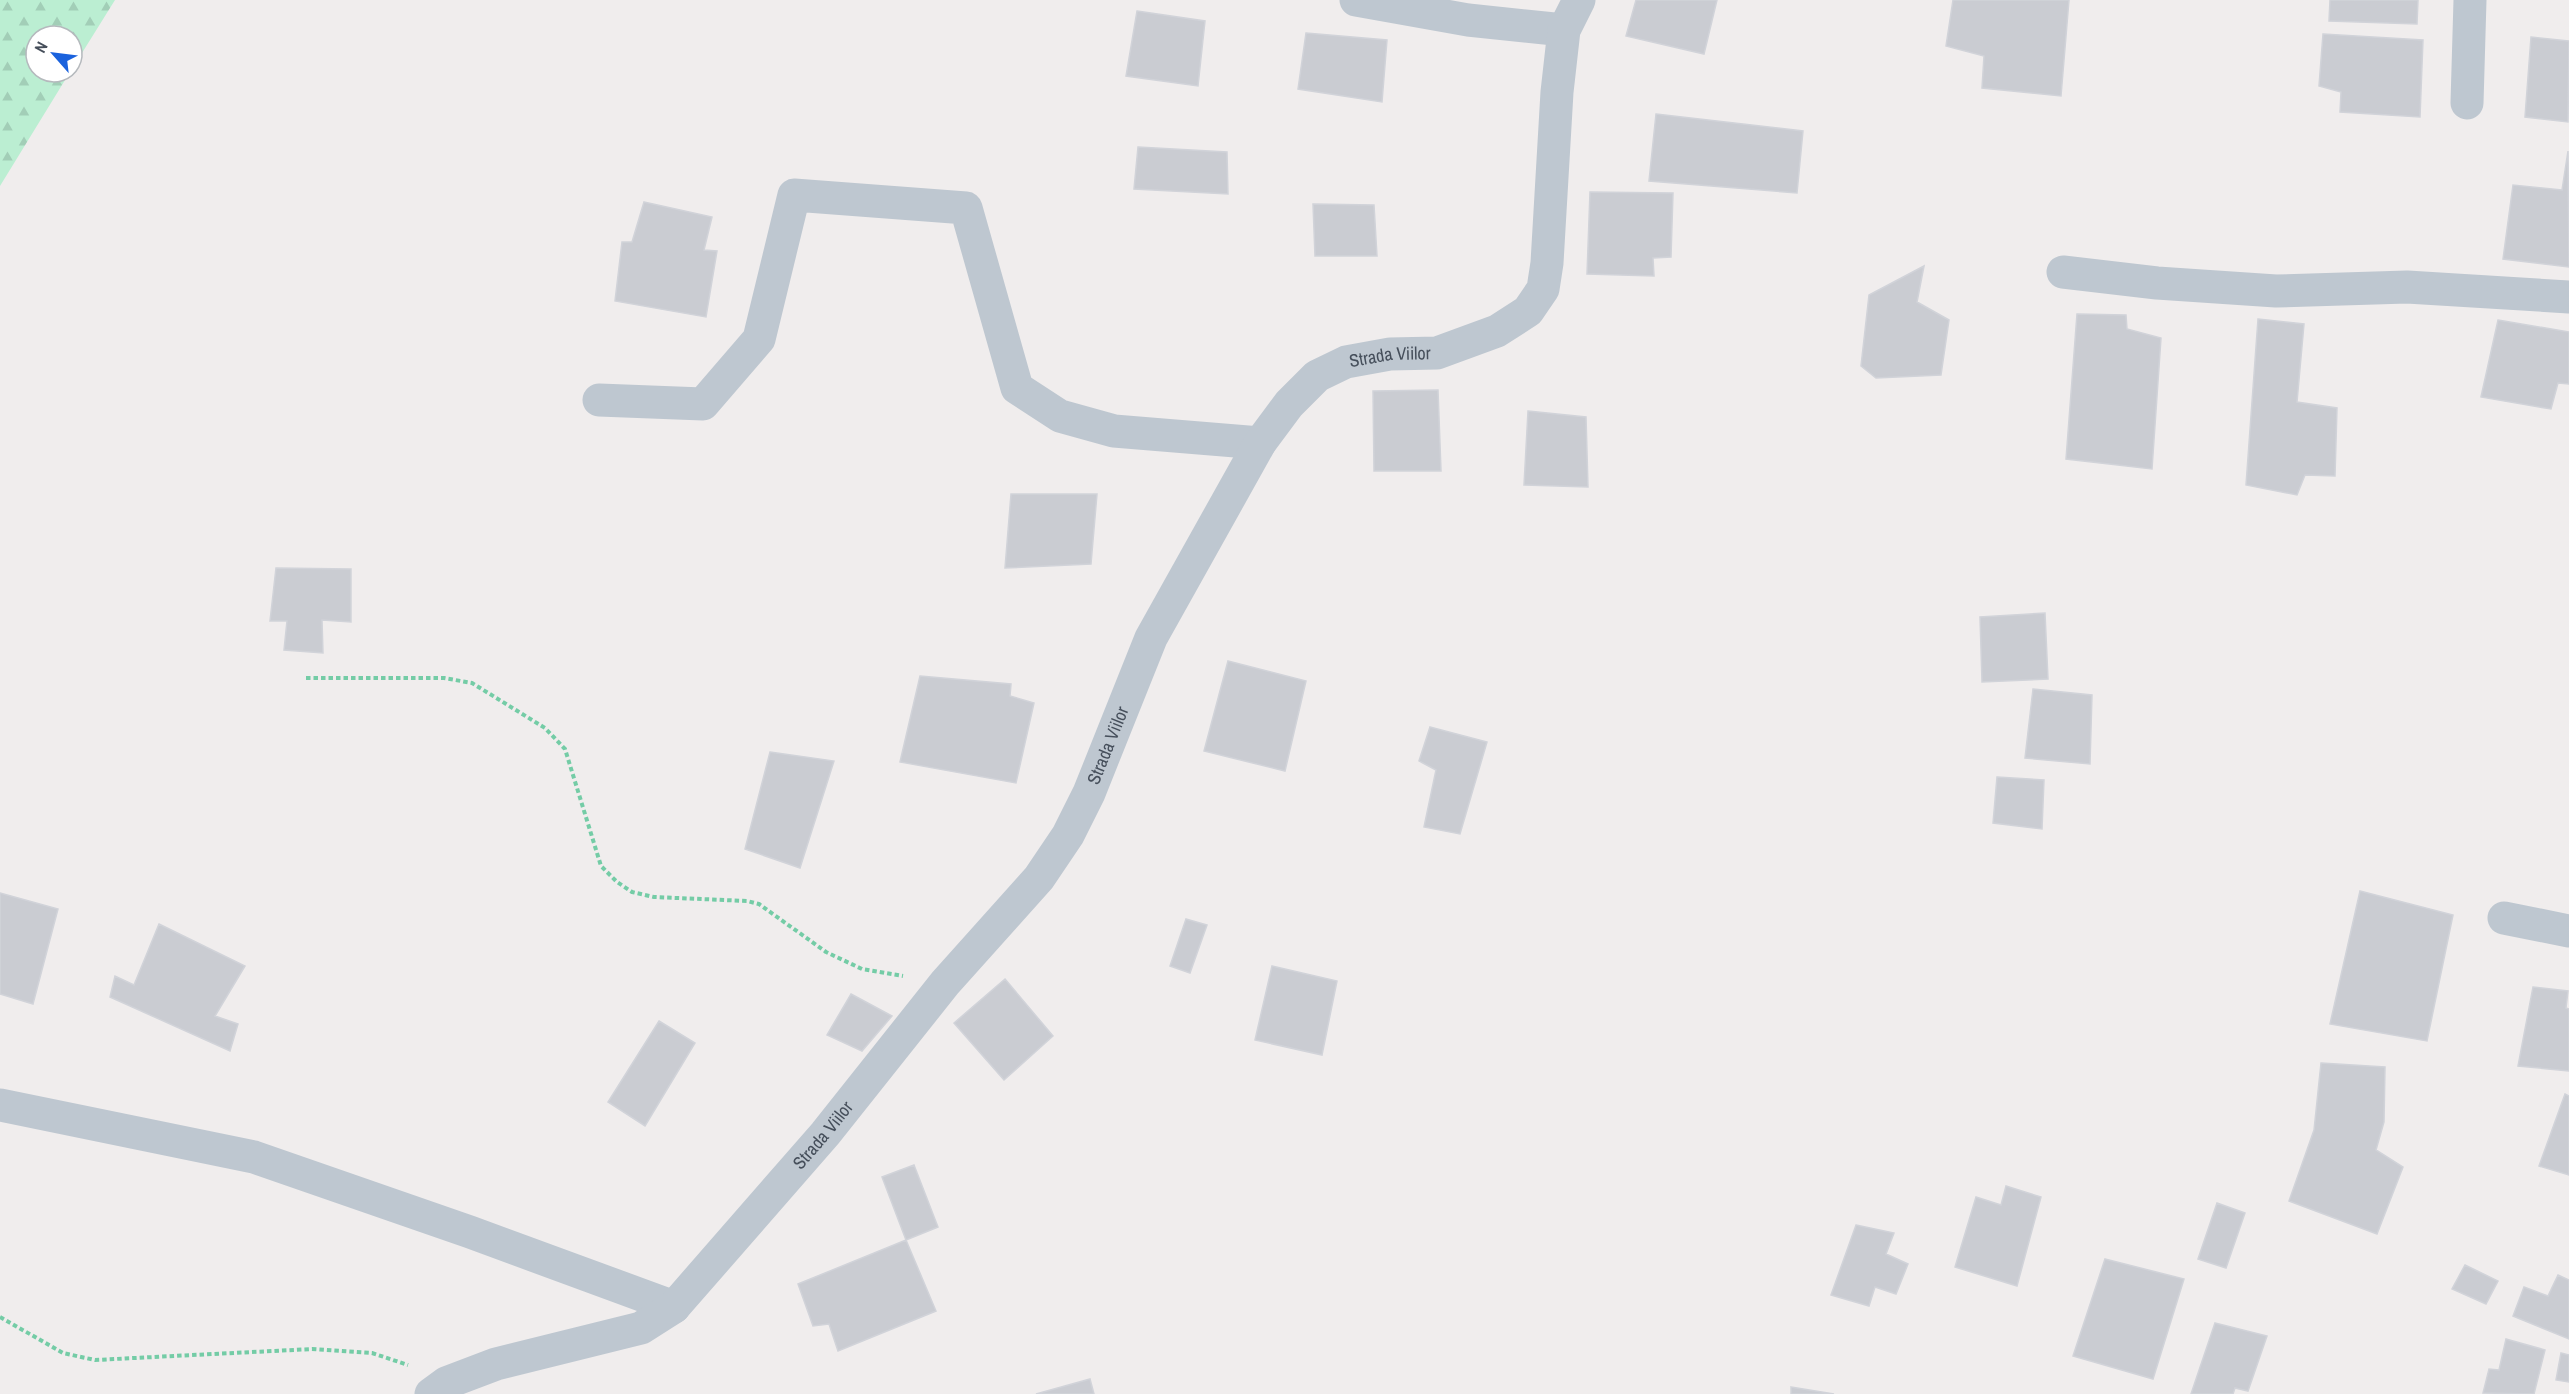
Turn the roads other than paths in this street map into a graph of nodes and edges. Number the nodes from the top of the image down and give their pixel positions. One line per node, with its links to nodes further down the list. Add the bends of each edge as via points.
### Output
1 (1356, 0): 4 (street, via 1468,20)
2 (1579, 0): 4 (street, Strada Viilor)
3 (2470, 0): 5 (street)
4 (1564, 30): 9 (street, Strada Viilor, via 1547,263 1543,289 1528,311 1480,339 1437,353 1390,354 1346,362 1317,376 1288,404)
5 (2467, 103)
6 (2063, 272): 7 (street, via 2276,291 2407,287)
7 (2569, 297)
8 (599, 400): 9 (street, via 703,404 759,339 794,195 966,208 1017,388 1060,416 1114,430)
9 (1260, 443): 13 (street, Strada Viilor, via 1151,638 1089,793 1068,835 1039,878 945,983 825,1134)
10 (2504, 918): 11 (street)
11 (2569, 931)
12 (0, 1105): 13 (street, via 254,1157)
13 (674, 1307): 14 (street, Strada Viilor, via 641,1328 496,1364)
14 (438, 1389)

